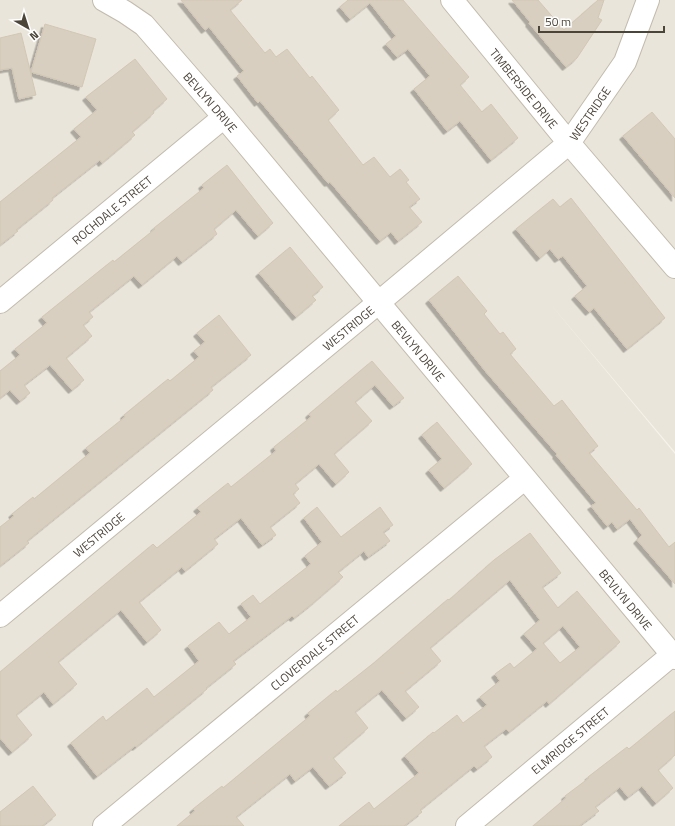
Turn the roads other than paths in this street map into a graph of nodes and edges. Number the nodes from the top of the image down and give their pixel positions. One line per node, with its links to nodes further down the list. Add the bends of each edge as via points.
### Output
1 (104, 0): 4 (street, BEVLYN DRIVE, via 144,25)
2 (452, 0): 5 (street, TIMBERSIDE DRIVE)
3 (648, 0): 5 (street, WESTRIDGE, via 625,62)
4 (224, 117): 7 (street, ROCHDALE STREET); 8 (street, BEVLYN DRIVE)
5 (569, 143): 6 (street, TIMBERSIDE DRIVE); 8 (street, WESTRIDGE)
6 (675, 267)
7 (0, 302)
8 (378, 303): 9 (street, BEVLYN DRIVE); 10 (street, WESTRIDGE)
9 (524, 479): 11 (street, BEVLYN DRIVE); 12 (street, CLOVERDALE STREET)
10 (0, 616)
11 (674, 656): 13 (street, ELMRIDGE STREET)
12 (104, 826)
13 (467, 826)

